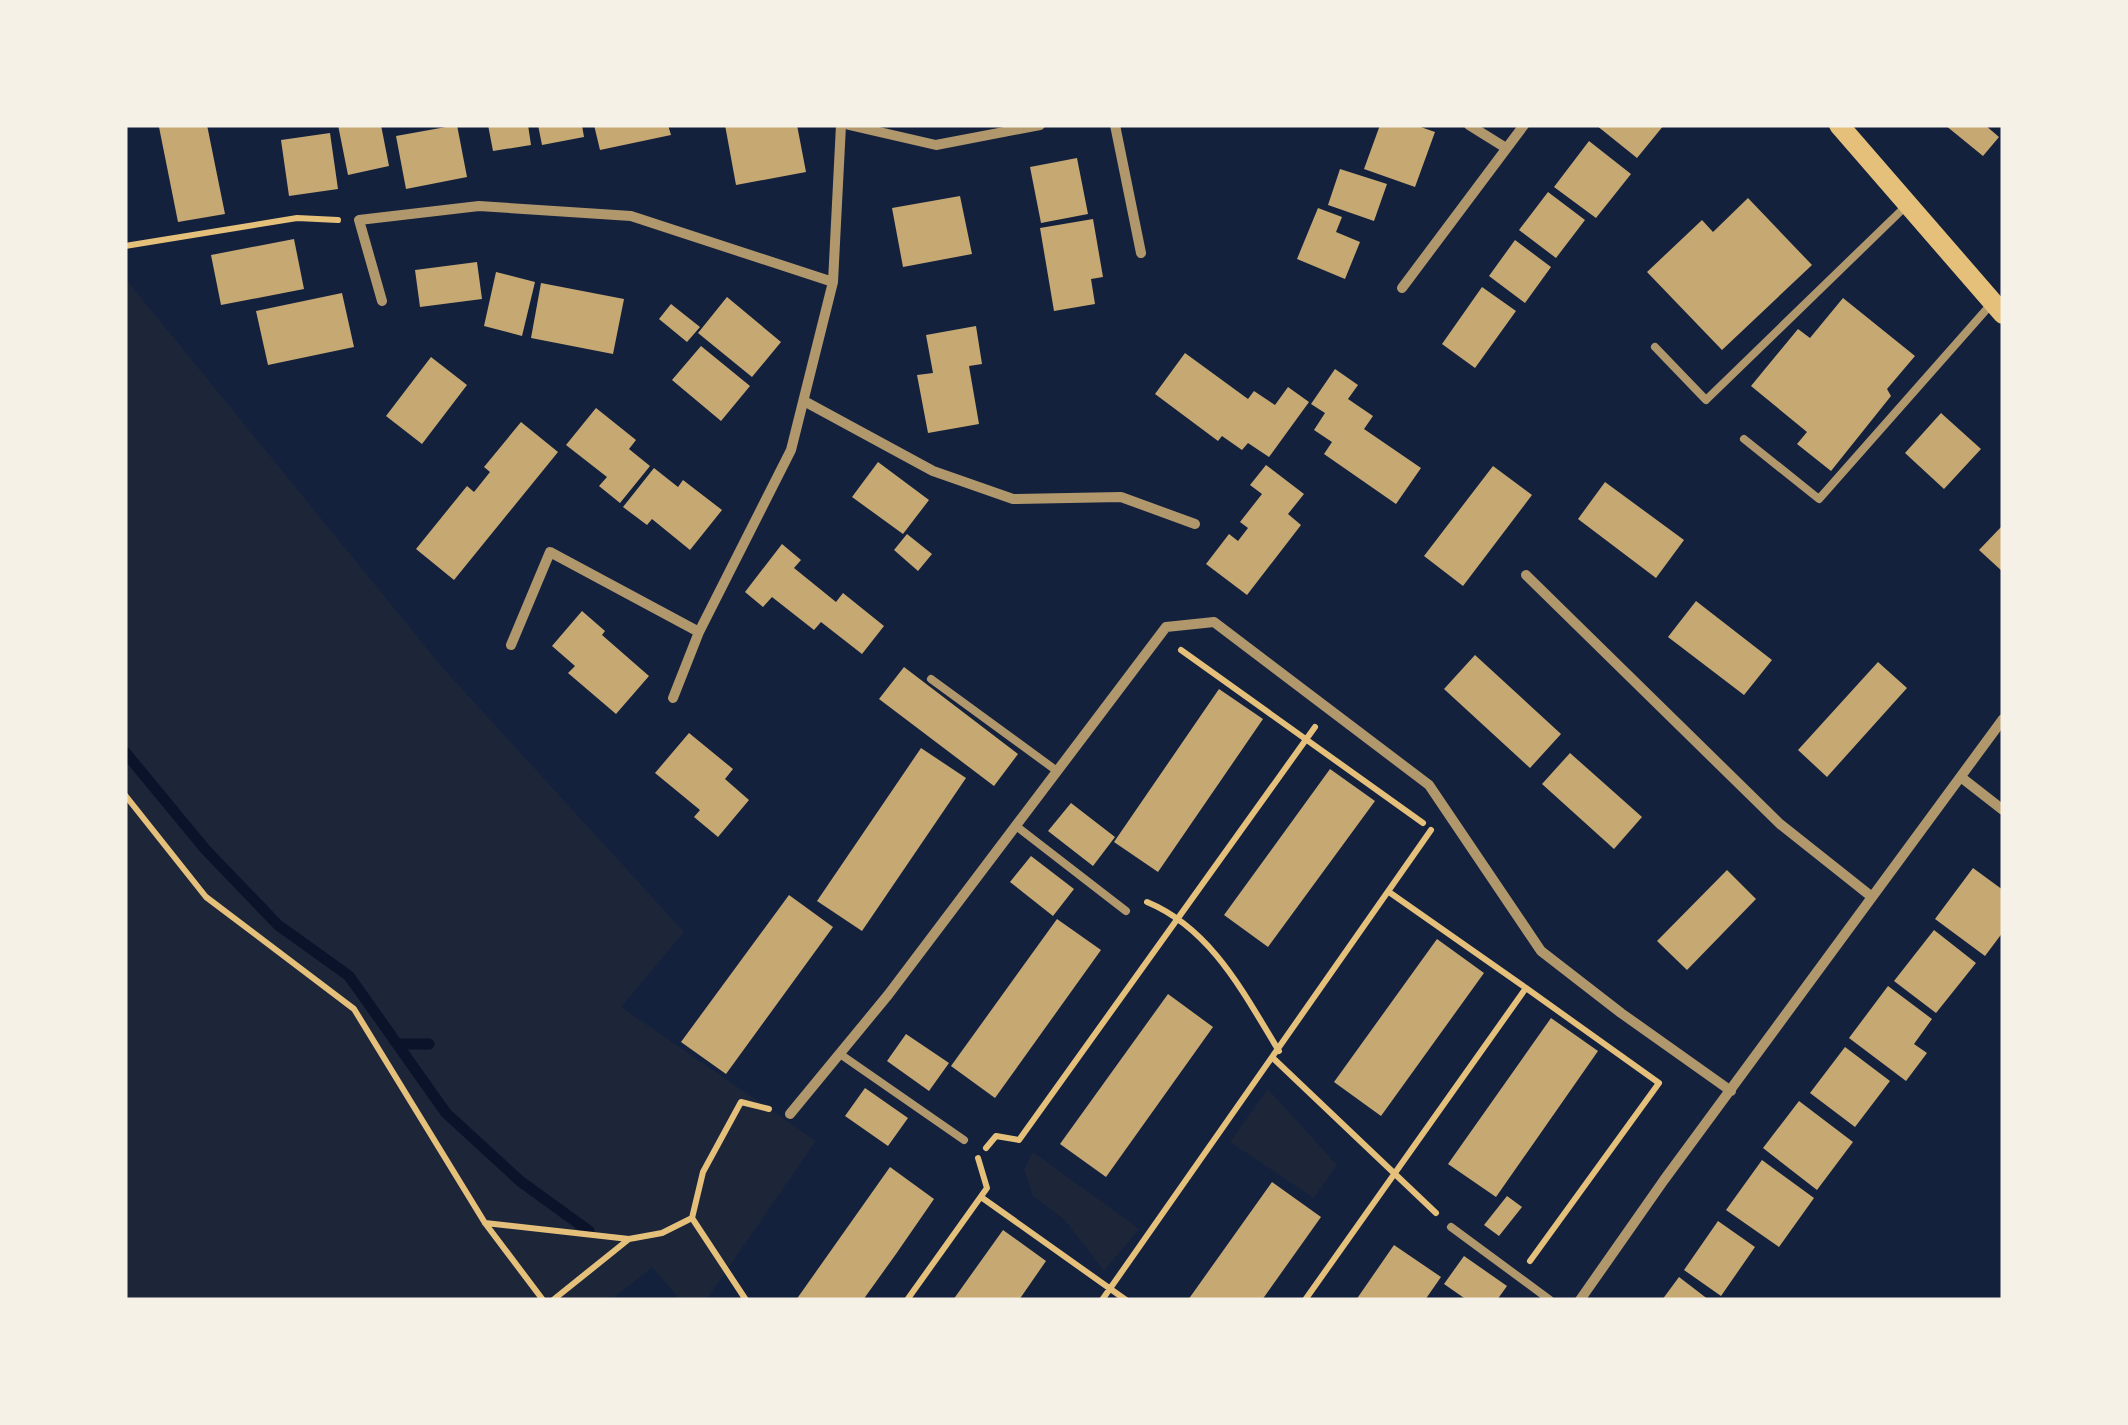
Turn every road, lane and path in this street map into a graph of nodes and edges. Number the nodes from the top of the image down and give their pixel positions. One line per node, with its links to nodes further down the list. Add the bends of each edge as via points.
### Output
1 (845, 125): 2 (street, via 936,145); 12 (street)
2 (1040, 125)
3 (1115, 125): 11 (street)
4 (1469, 125): 7 (street)
5 (1524, 125): 7 (street)
6 (1839, 125): 8 (main road)
7 (1506, 148): 13 (street)
8 (1907, 205): 15 (main road); 16 (lane, via 1706,400)
9 (359, 220): 10 (path, via 297,218); 12 (street, via 479,206 631,216); 14 (street)
10 (125, 246)
11 (1141, 253)
12 (833, 282): 17 (street)
13 (1402, 288)
14 (382, 301)
15 (1998, 308): 18 (lane, via 1819,499)
16 (1655, 347)
17 (804, 400): 19 (street, via 934,471 1012,499 1122,497); 21 (street, via 792,450)
18 (1744, 439)
19 (1195, 524)
20 (1526, 575): 35 (street, via 1780,824)
21 (699, 632): 23 (street, via 550,552); 25 (street)
22 (1160, 634): 26 (street, via 1166,627 1214,622); 28 (path); 29 (street)
23 (512, 644)
24 (931, 679): 29 (lane)
25 (673, 698)
26 (1330, 710): 28 (path); 42 (street, via 1429,785 1541,951)
27 (2003, 720): 30 (street)
28 (1304, 739): 34 (path, via 1432,830); 37 (path)
29 (1057, 771): 33 (street)
30 (1962, 778): 32 (street); 35 (street)
31 (125, 795): 48 (path, via 206,897 354,1009)
32 (2003, 810)
33 (1016, 826): 36 (lane); 40 (street)
34 (1389, 892): 38 (path); 39 (path)
35 (1872, 898): 42 (street)
36 (1126, 911): 37 (path, via 1148,902)
37 (1180, 917): 39 (path, via 1228,967); 46 (path, via 1019,1140 996,1136 978,1158 986,1188)
38 (1526, 988): 45 (path); 51 (path, via 1659,1083)
39 (1280, 1051): 41 (path)
40 (840, 1054): 43 (street); 44 (lane)
41 (1274, 1059): 45 (path); 52 (path)
42 (1731, 1092): 61 (street)
43 (790, 1114): 47 (path, via 741,1102 703,1172)
44 (964, 1140)
45 (1395, 1174): 49 (path); 59 (path)
46 (980, 1196): 52 (path); 56 (path)
47 (692, 1218): 50 (path); 55 (path)
48 (485, 1223): 50 (path); 53 (path)
49 (1451, 1227): 51 (lane)
50 (629, 1239): 54 (path)
51 (1518, 1277): 60 (lane)
52 (1110, 1288): 57 (path); 58 (path)
53 (544, 1300)
54 (553, 1300)
55 (746, 1300)
56 (907, 1300)
57 (1102, 1300)
58 (1126, 1300)
59 (1305, 1300)
60 (1550, 1300)
61 (1580, 1300)

